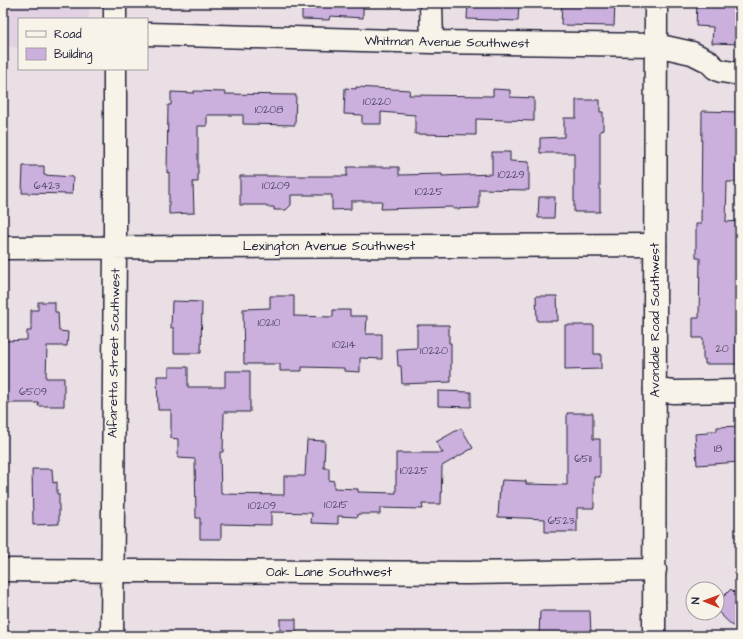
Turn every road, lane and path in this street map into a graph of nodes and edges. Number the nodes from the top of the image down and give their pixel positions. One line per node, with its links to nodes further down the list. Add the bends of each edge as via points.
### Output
1 (115, 3): 4 (street)
2 (431, 3): 6 (street)
3 (656, 3): 7 (street, Avondale Road Southwest)
4 (115, 18)
5 (148, 34): 6 (street, Whitman Avenue Southwest)
6 (432, 42): 7 (street, Whitman Avenue Southwest)
7 (656, 45): 9 (street, Whitman Avenue Southwest, via 692,53 721,71); 10 (street, Avondale Road Southwest)
8 (115, 70): 12 (street, Alfaretta Street Southwest)
9 (740, 74)
10 (655, 245): 12 (street, Lexington Avenue Southwest); 13 (street, Avondale Road Southwest)
11 (3, 248): 12 (street, Lexington Avenue Southwest)
12 (115, 248): 16 (street, Alfaretta Street Southwest)
13 (654, 390): 14 (street); 17 (street, Avondale Road Southwest)
14 (740, 391)
15 (3, 570): 16 (street, Oak Lane Southwest)
16 (112, 570): 17 (street, Oak Lane Southwest, via 460,573); 18 (street, Alfaretta Street Southwest)
17 (655, 570): 19 (street, Avondale Road Southwest)
18 (112, 636)
19 (654, 636)

